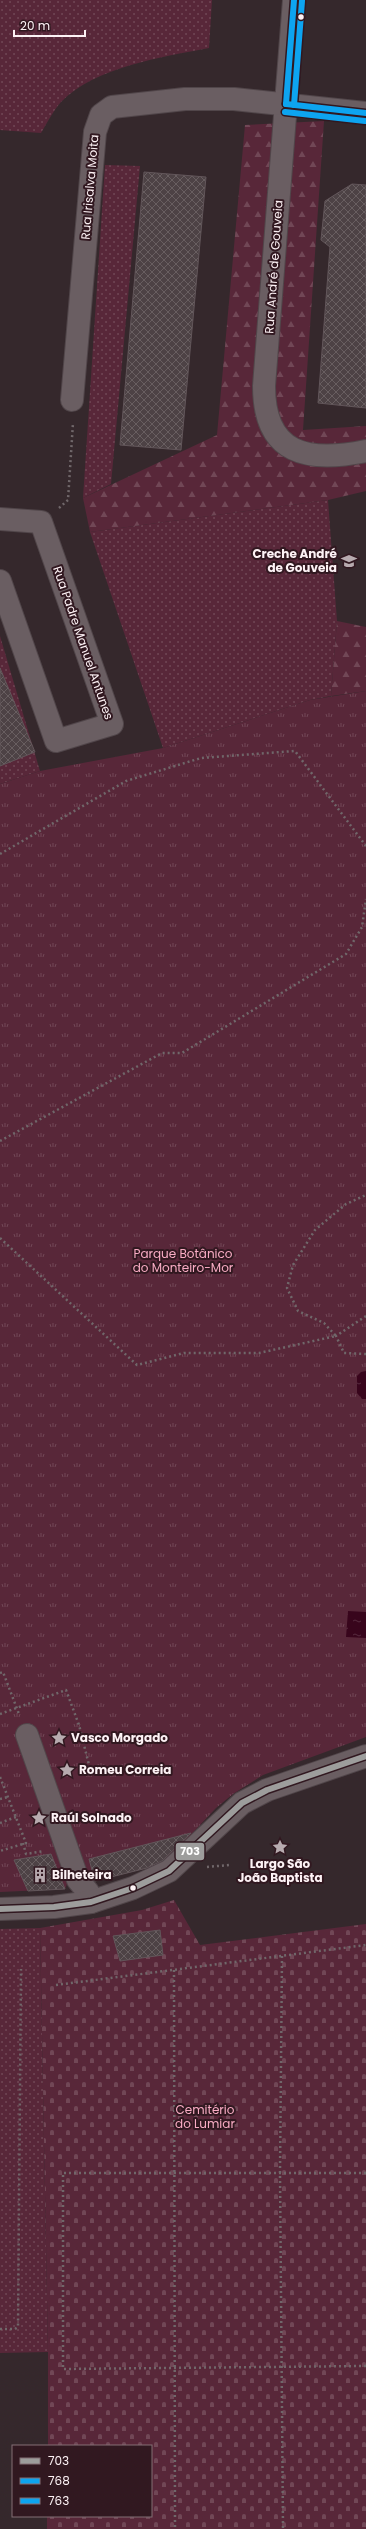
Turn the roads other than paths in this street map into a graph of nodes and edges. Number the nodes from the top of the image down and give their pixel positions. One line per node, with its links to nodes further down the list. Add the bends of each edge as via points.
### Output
1 (294, 0): 2 (street, Rua André de Gouveia)
2 (286, 104): 3 (street, Rua Irisalva Moita); 4 (street, Rua Irisalva Moita, via 234,98 185,98 121,104 101,115 95,132); 5 (street, Rua André de Gouveia, via 264,386 266,415 282,442 298,451 337,456)
3 (366, 113)
4 (72, 400)
5 (366, 452)
6 (0, 519): 7 (street, Rua Padre Manuel Antunes, via 41,522 112,724 56,741)
7 (0, 581)
8 (27, 1735): 10 (street, via 78,1880 88,1892)
9 (366, 1756): 10 (street, via 267,1790 242,1803 169,1871 133,1888)
10 (91, 1902): 11 (street, via 54,1907)
11 (0, 1909)

